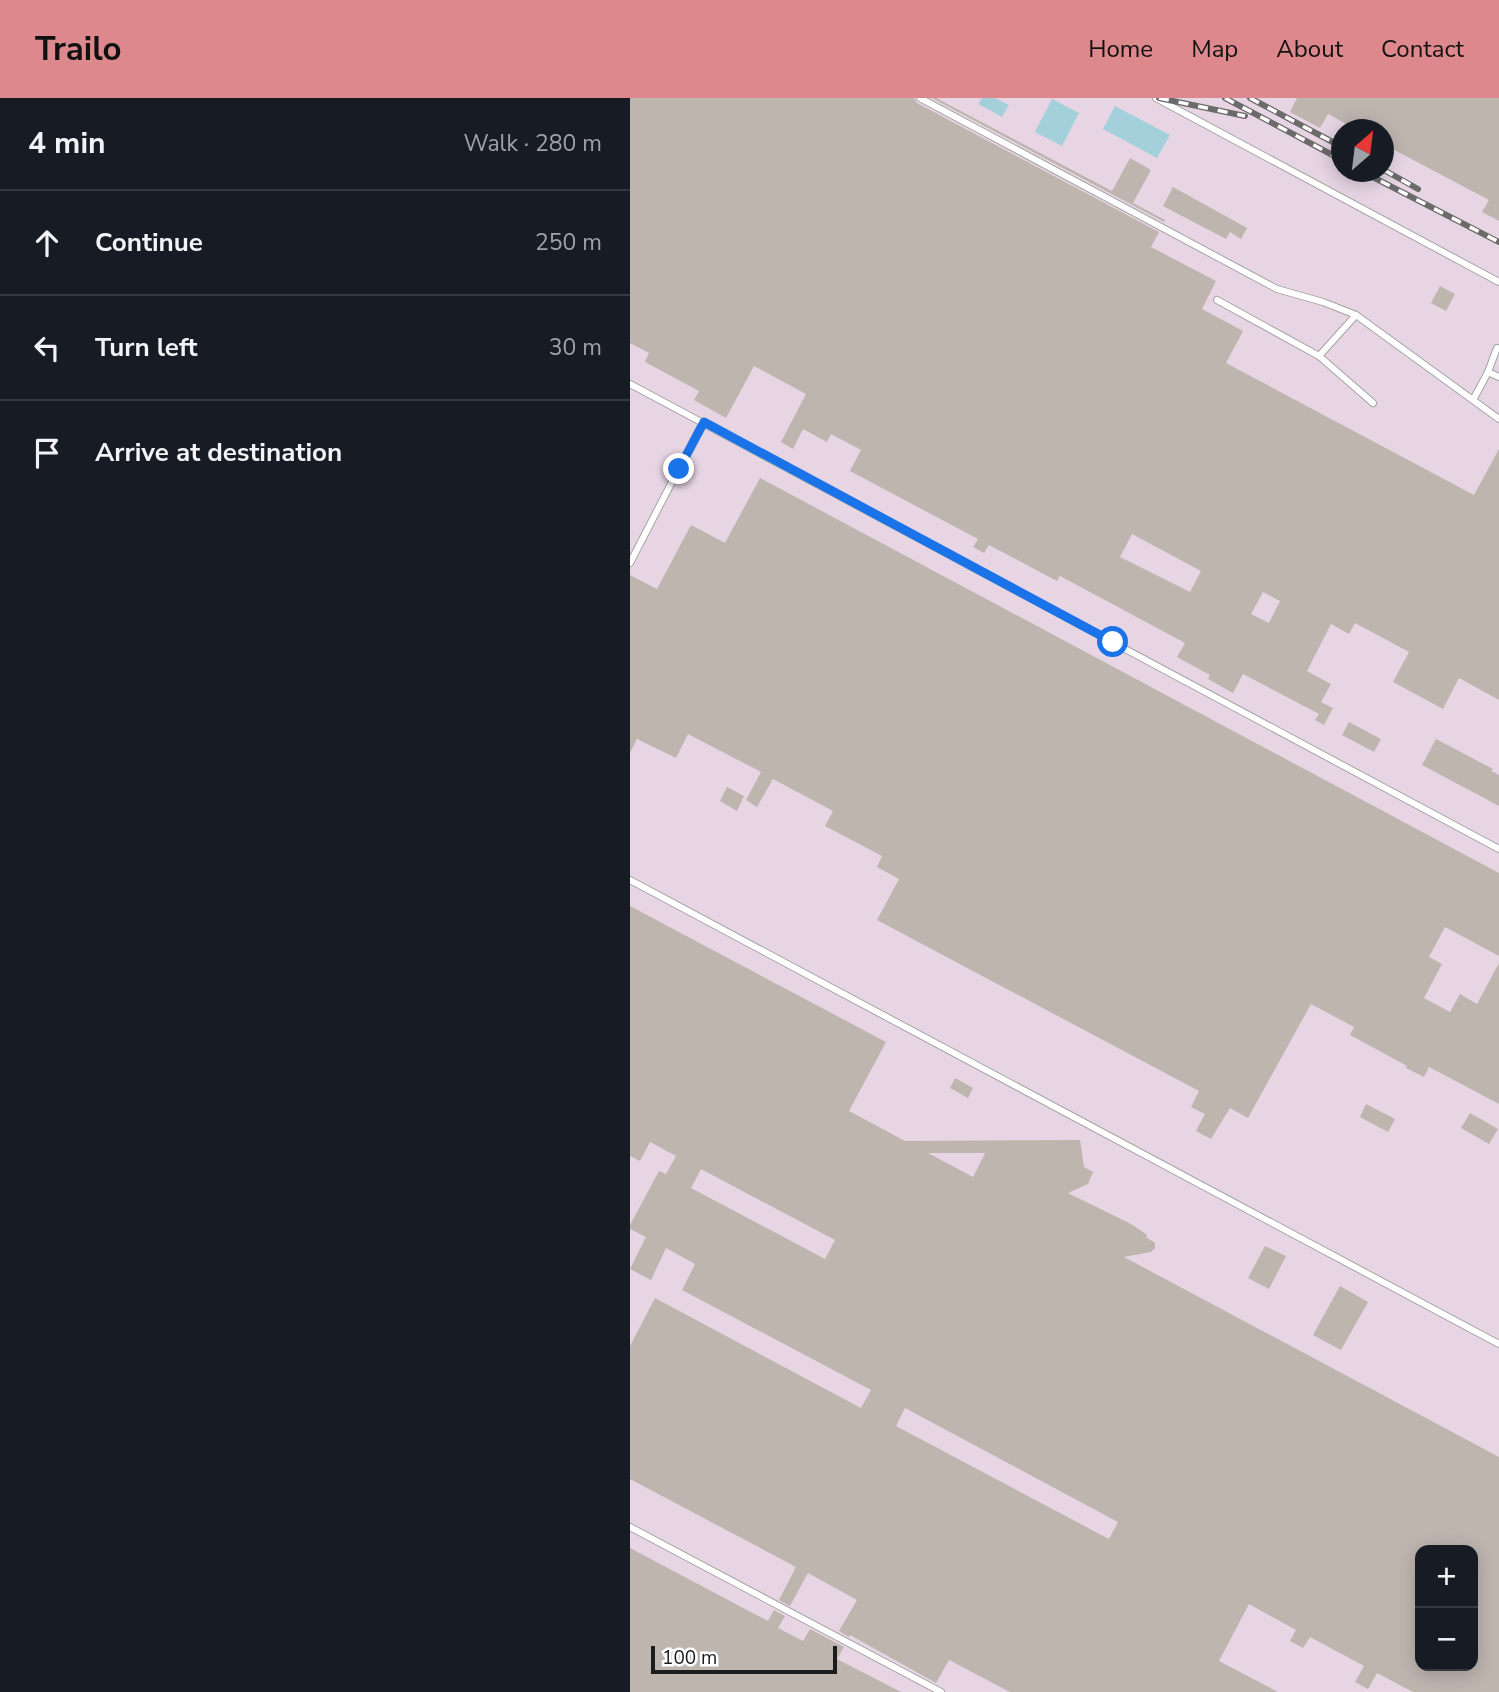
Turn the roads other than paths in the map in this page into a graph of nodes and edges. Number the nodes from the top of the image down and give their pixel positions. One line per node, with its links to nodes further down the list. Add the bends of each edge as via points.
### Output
1 (920, 98): 5 (lane, via 1277,289)
2 (1156, 98): 3 (lane)
3 (1499, 282)
4 (1217, 300): 7 (lane)
5 (1356, 315): 7 (lane); 11 (lane)
6 (1497, 348): 8 (lane)
7 (1319, 356): 12 (lane)
8 (1489, 372): 9 (lane); 11 (lane)
9 (1499, 377)
10 (630, 384): 14 (lane)
11 (1473, 400): 13 (lane)
12 (1373, 403)
13 (1499, 419)
14 (704, 422): 15 (lane); 16 (lane)
15 (630, 563)
16 (1499, 849)
17 (630, 880): 18 (lane)
18 (1499, 1344)
19 (630, 1527): 20 (lane)
20 (941, 1692)

